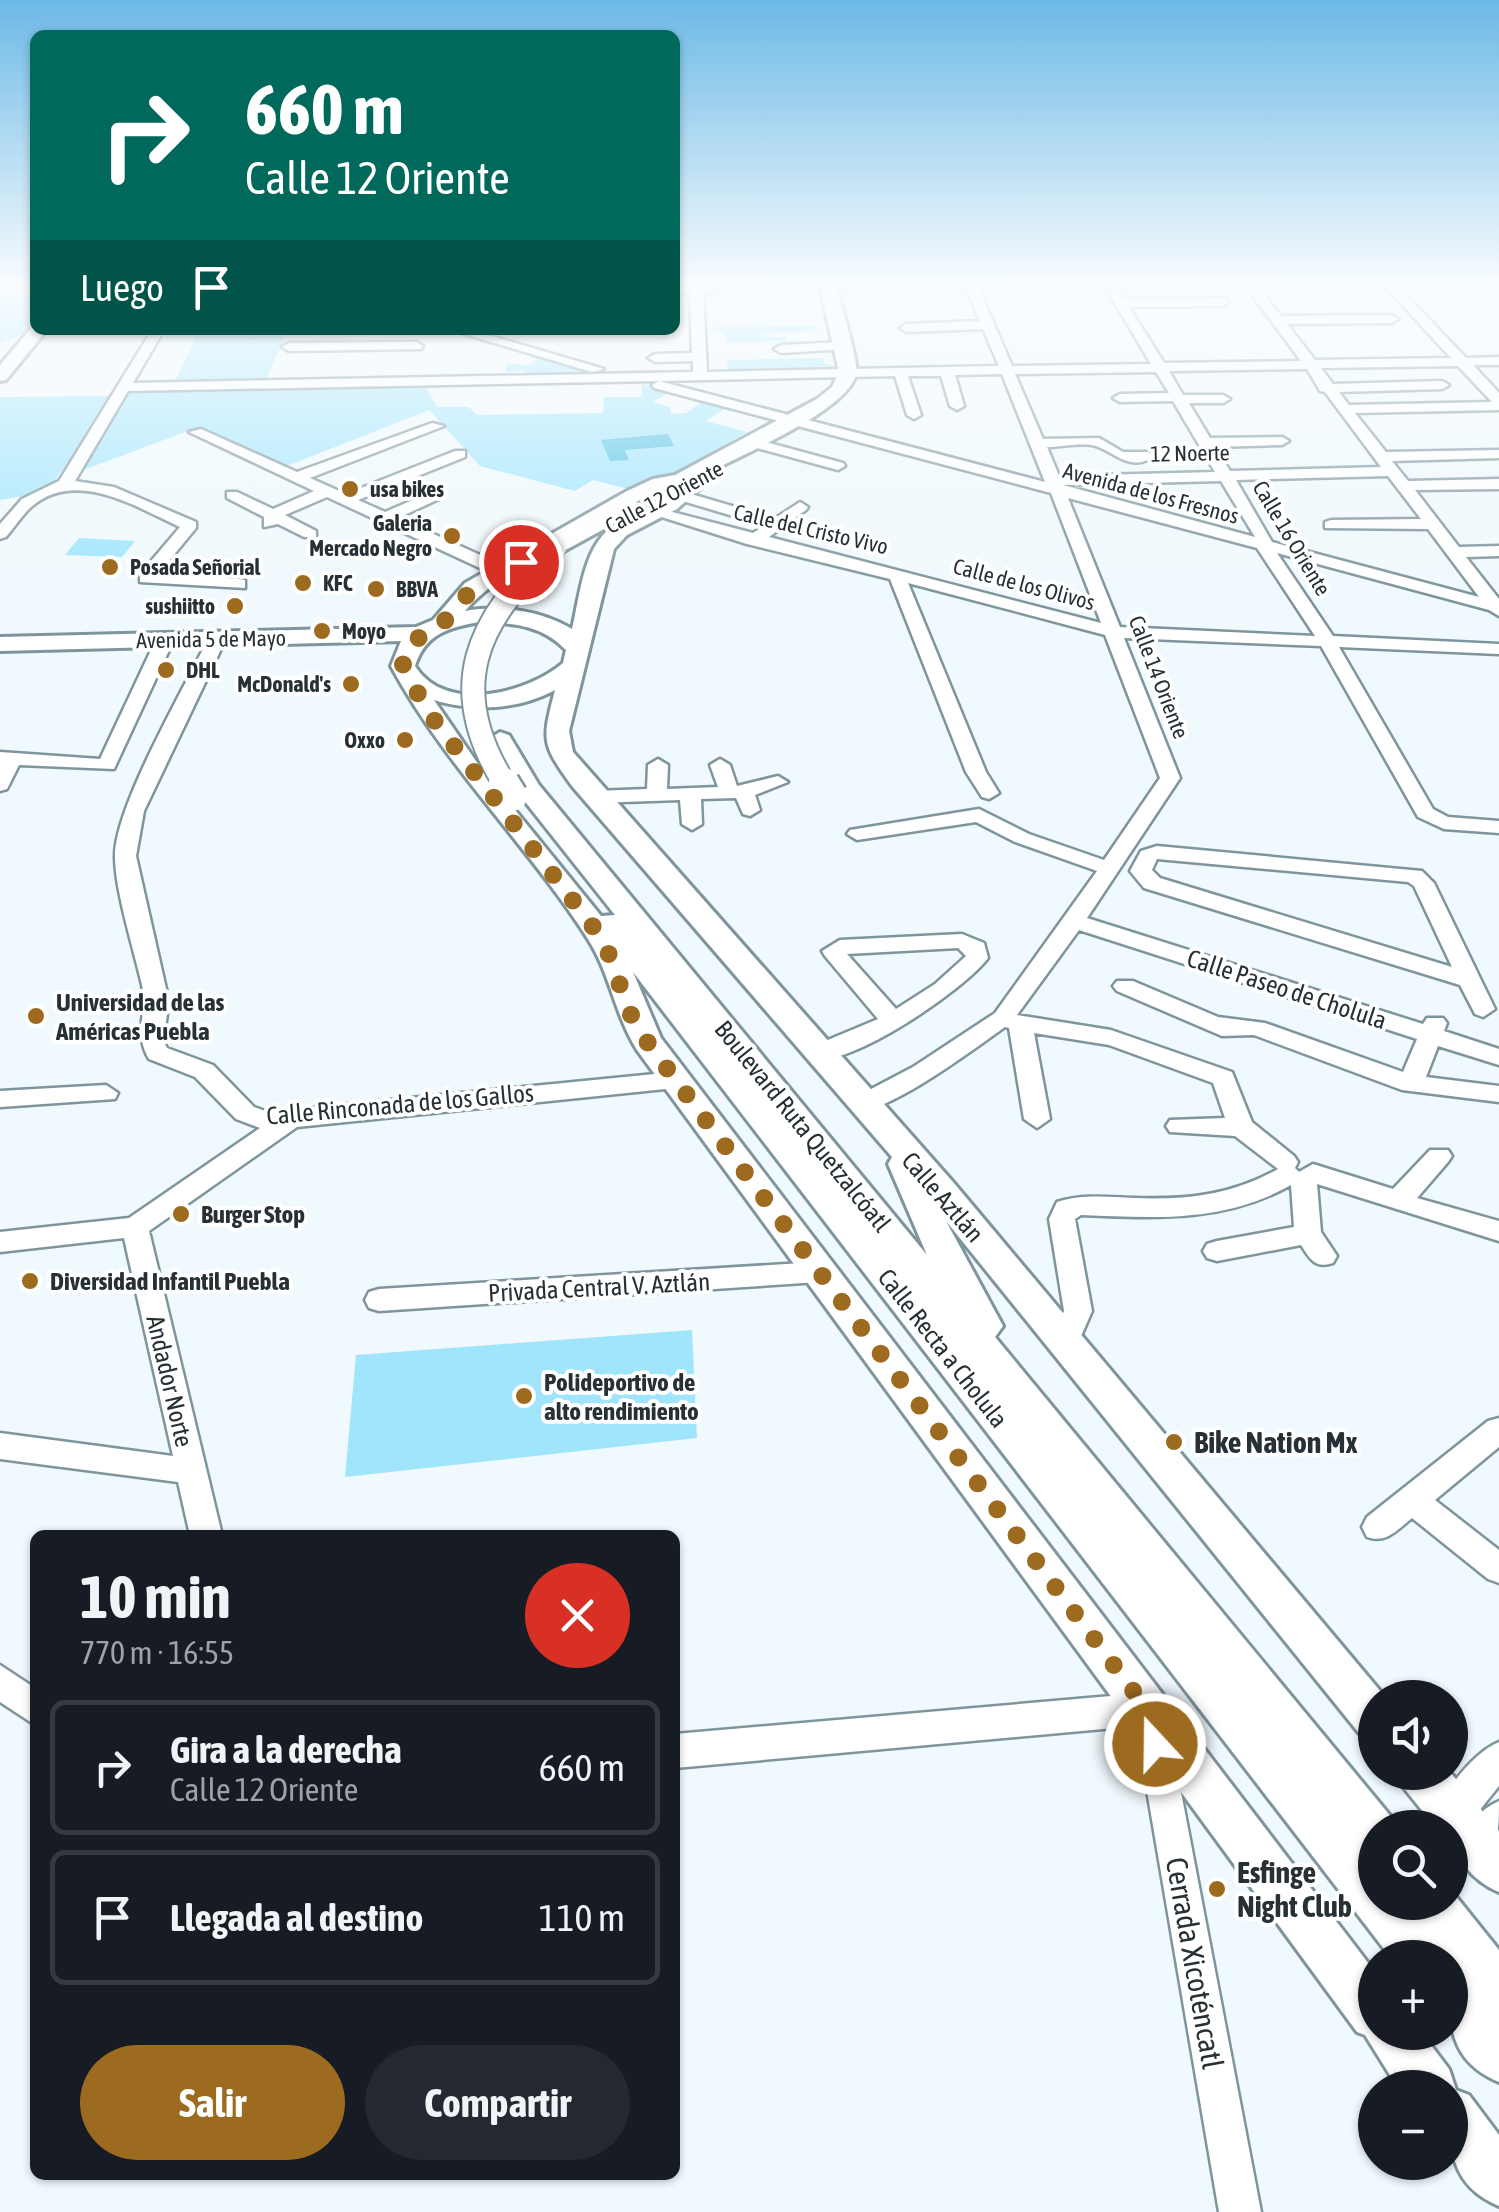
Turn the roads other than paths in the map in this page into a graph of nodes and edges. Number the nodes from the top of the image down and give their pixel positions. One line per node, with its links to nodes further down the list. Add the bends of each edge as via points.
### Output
1 (130, 386): 10 (street)
2 (666, 386): 19 (street)
3 (694, 386): 19 (street)
4 (849, 386): 19 (main road, Calle 12 Oriente, via 846,395)
5 (905, 386): 18 (street)
6 (951, 386): 16 (street)
7 (1013, 386): 23 (street, Calle 14 Oriente)
8 (1171, 386): 13 (street, Calle 16 Oriente)
9 (1394, 386): 11 (street)
10 (125, 387): 34 (street)
11 (1325, 388): 17 (street)
12 (1120, 398): 13 (street)
13 (1179, 398): 14 (street); 24 (street, Calle 16 Oriente)
14 (1223, 399)
15 (1498, 399): 17 (street)
16 (956, 406)
17 (1342, 408): 29 (street)
18 (914, 415)
19 (803, 418): 25 (main road, Calle 12 Oriente); 36 (main road, Calle 12 Oriente); 37 (street, Avenida de los Fresnos)
20 (437, 426): 33 (street)
21 (196, 432): 33 (street)
22 (1282, 442): 24 (street)
23 (1036, 443): 28 (street, via 1099,442 1120,456); 37 (street, Calle 14 Oriente)
24 (1205, 443): 32 (street, Calle 16 Oriente)
25 (762, 445): 30 (street); 36 (main road, Calle 12 Oriente)
26 (460, 454): 42 (street)
27 (1499, 454): 29 (street)
28 (1148, 456)
29 (1379, 457): 31 (street)
30 (838, 466)
31 (1390, 471): 32 (street, 12 Noerte); 38 (street)
32 (1224, 475): 37 (street, 12 Noerte); 55 (street, Calle 16 Oriente)
33 (298, 478): 39 (street)
34 (65, 484): 43 (street); 61 (street, via 109,490 190,525 146,578)
35 (1499, 484): 38 (street)
36 (686, 485): 46 (main road, Calle Aztlán); 48 (street); 56 (main road, Calle 12 Oriente); 59 (main road, Calle 12 Oriente, via 660,484 634,495)
37 (1055, 486): 55 (street, Avenida de los Fresnos); 66 (street, Calle 14 Oriente)
38 (1402, 486): 50 (street)
39 (328, 491): 42 (street); 49 (street)
40 (232, 496): 49 (street)
41 (434, 496): 47 (street)
42 (348, 499): 47 (street)
43 (27, 502): 44 (street); 52 (street)
44 (0, 503)
45 (800, 508): 54 (street)
46 (657, 513): 54 (street, Calle del Cristo Vivo); 72 (main road, Calle Aztlán, via 604,546)
47 (387, 517): 59 (street)
48 (760, 519)
49 (270, 523): 53 (street)
50 (1431, 524): 51 (street); 58 (street)
51 (1331, 525)
52 (0, 534)
53 (310, 534)
54 (753, 541): 60 (street, Calle del Cristo Vivo)
55 (1263, 542): 63 (street, Avenida de los Fresnos); 67 (street, Calle 16 Oriente)
56 (566, 545): 74 (main road, Calle 12 Oriente, via 520,597 496,642 488,689); 83 (main road, Calle 12 Oriente, bridge, via 520,578 483,630 473,660 474,722)
57 (1499, 551): 58 (street)
58 (1453, 552): 63 (street)
59 (503, 572): 62 (main road, Calle 12 Oriente); 64 (main road, via 504,580 475,606)
60 (897, 573): 66 (street, Calle de los Olivos); 81 (street)
61 (239, 584)
62 (473, 588): 65 (main road, Calle 12 Oriente); 65 (main road)
63 (1497, 605)
64 (488, 615): 65 (main road); 72 (main road, via 546,622 570,636)
65 (423, 628): 70 (main road, Avenida 5 de Mayo); 73 (main road, Calle 12 Oriente)
66 (1115, 632): 67 (street, Calle de los Olivos); 89 (street, Calle 14 Oriente, via 1170,778)
67 (1327, 641): 71 (street, Calle de los Olivos); 87 (street, Calle 16 Oriente, via 1431,819)
68 (214, 645): 69 (main road, Avenida 5 de Mayo); 73 (main road, Avenida 5 de Mayo, via 360,642 383,646); 109 (street, Calle Rinconada de los Gallos, via 134,811 125,856 157,1002 151,1040 158,1053 204,1071 245,1113 266,1121)
69 (162, 646): 70 (main road, Avenida 5 de Mayo); 75 (street, via 107,764)
70 (0, 647)
71 (1499, 649)
72 (575, 657): 73 (main road, Avenida 5 de Mayo, via 539,690 482,700 444,696 416,684); 84 (main road, Calle Aztlán, via 557,740)
73 (406, 666): 92 (main road, via 446,737)
74 (500, 740): 124 (main road, Boulevard Ruta Quetzalcóatl, via 528,788)
75 (6, 759): 79 (street)
76 (658, 765): 82 (street)
77 (720, 765): 85 (street)
78 (778, 782): 85 (street)
79 (0, 786)
80 (690, 793): 82 (street); 85 (street); 86 (street)
81 (989, 793)
82 (657, 794): 84 (street)
83 (512, 796): 102 (main road, Calle Recta a Cholula)
84 (594, 797): 100 (main road, Calle Aztlán)
85 (741, 798)
86 (692, 824)
87 (1499, 827)
88 (858, 834): 89 (street, via 979,815 1022,838)
89 (1114, 863): 90 (street); 91 (street, Calle 14 Oriente)
90 (1144, 864): 93 (street, via 1141,874 1152,883); 93 (street, via 1156,852 1414,876)
91 (1078, 916): 97 (street, Calle 14 Oriente); 98 (street, Calle Paseo de Cholula)
92 (604, 941): 102 (main road); 103 (main road, via 630,1013)
93 (1468, 980): 95 (street)
94 (1125, 986): 104 (street, via 1219,1024 1248,1043 1335,1072)
95 (1483, 1009)
96 (892, 1020): 96 (street, via 958,978 977,958 976,948 962,941 833,951); 100 (street)
97 (1012, 1022): 108 (street, Calle 14 Oriente); 110 (street); 112 (street, via 1070,1028 1162,1051 1208,1071 1222,1078)
98 (1434, 1028): 99 (street, Calle Paseo de Cholula); 101 (street, Calle Paseo de Cholula); 104 (street)
99 (1499, 1042)
100 (820, 1053): 108 (main road, Calle Aztlán)
101 (1499, 1057)
102 (715, 1058): 141 (main road, Calle Recta a Cholula)
103 (675, 1080): 109 (street, Calle Rinconada de los Gallos); 121 (main road)
104 (1412, 1084): 106 (street)
105 (106, 1093): 107 (street)
106 (1499, 1094)
107 (0, 1099)
108 (863, 1104): 113 (main road, Calle Aztlán)
109 (294, 1117): 117 (street)
110 (1038, 1120)
111 (1179, 1126): 112 (street)
112 (1241, 1127): 115 (street)
113 (900, 1148): 123 (main road, Calle Aztlán); 124 (main road, via 938,1244 994,1341)
114 (1438, 1156): 116 (street)
115 (1298, 1172): 116 (street); 120 (street, via 1316,1245); 123 (street, via 1223,1205 1066,1210 1062,1219 1078,1311)
116 (1400, 1199): 118 (street)
117 (135, 1227): 119 (street); 127 (street, Andador Norte)
118 (1499, 1232)
119 (0, 1242)
120 (1218, 1252)
121 (819, 1272): 122 (street, Privada Central V. Aztlán); 135 (main road)
122 (379, 1300)
123 (1064, 1342): 133 (main road, Calle Aztlán)
124 (998, 1368): 139 (main road, Boulevard Ruta Quetzalcóatl)
125 (1499, 1430): 128 (street)
126 (0, 1446): 127 (street)
127 (190, 1471): 130 (street, Andador Norte)
128 (1412, 1500): 129 (street); 131 (street)
129 (1378, 1527)
130 (205, 1530)
131 (1499, 1570)
132 (0, 1682): 134 (street)
133 (1358, 1697)
134 (30, 1705)
135 (1148, 1711): 136 (street); 146 (main road); 151 (street, Cerrada Xicoténcatl)
136 (680, 1751)
137 (1499, 1759): 140 (street)
138 (1438, 1790): 140 (main road)
139 (1358, 1815)
140 (1483, 1836)
141 (1358, 1876)
142 (1393, 1920): 144 (main road, Calle Recta a Cholula)
143 (1443, 1920): 145 (main road)
144 (1408, 1940)
145 (1499, 1990)
146 (1358, 1991)
147 (1468, 2016): 148 (main road)
148 (1499, 2056)
149 (1468, 2138): 150 (main road)
150 (1499, 2179)
151 (1240, 2212)

